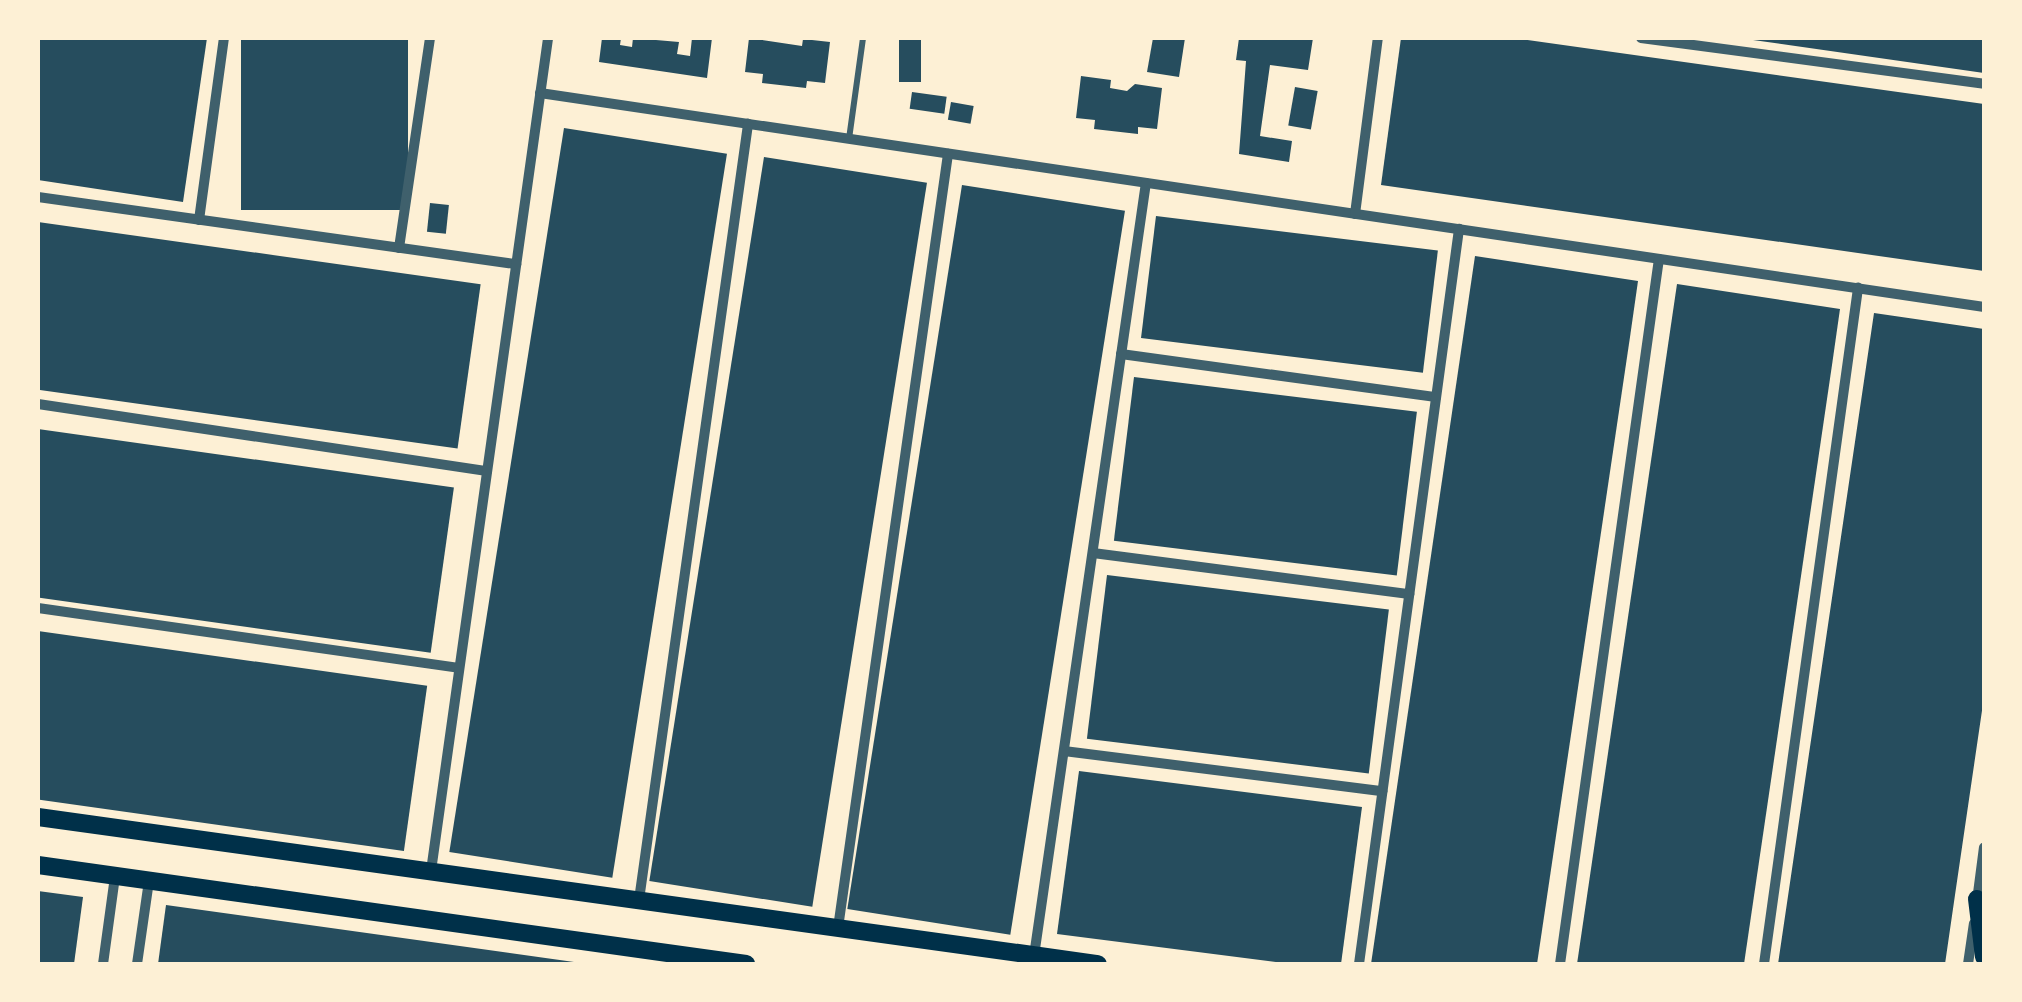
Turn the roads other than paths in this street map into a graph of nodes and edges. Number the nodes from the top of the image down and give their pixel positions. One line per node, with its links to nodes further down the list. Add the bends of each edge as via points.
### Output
1 (224, 38): 15 (street)
2 (430, 38): 17 (street)
3 (548, 38): 8 (street)
4 (864, 38): 10 (lane)
5 (1378, 38): 14 (street)
6 (1641, 38): 7 (street)
7 (1984, 84)
8 (540, 94): 9 (street); 19 (street)
9 (748, 124): 10 (street); 39 (street)
10 (849, 139): 11 (street)
11 (948, 154): 12 (street); 40 (street)
12 (1146, 183): 14 (street); 22 (street)
13 (38, 197): 15 (street)
14 (1355, 214): 16 (street)
15 (200, 220): 17 (street)
16 (1458, 229): 18 (street); 23 (street)
17 (399, 248): 19 (street)
18 (1659, 259): 20 (street); 48 (street)
19 (516, 264): 25 (street)
20 (1858, 288): 21 (street); 49 (street)
21 (1984, 307)
22 (1121, 354): 23 (street); 26 (street)
23 (1436, 397): 27 (street)
24 (38, 404): 25 (street)
25 (487, 471): 29 (street)
26 (1093, 553): 27 (street); 30 (street)
27 (1409, 594): 31 (street)
28 (38, 608): 29 (street)
29 (459, 668): 35 (street)
30 (1064, 750): 31 (street); 41 (street)
31 (1382, 791): 47 (street)
32 (38, 817): 35 (main road)
33 (1984, 847): 38 (street)
34 (38, 865): 36 (main road)
35 (431, 871): 39 (main road)
36 (115, 876): 37 (main road); 43 (street)
37 (149, 881): 44 (street); 45 (main road)
38 (1977, 899): 42 (main road); 50 (street)
39 (639, 900): 40 (main road)
40 (838, 928): 41 (main road)
41 (1034, 956): 46 (main road)
42 (1984, 957)
43 (103, 964)
44 (138, 964)
45 (746, 964)
46 (1098, 964)
47 (1359, 964)
48 (1560, 964)
49 (1764, 964)
50 (1968, 964)

